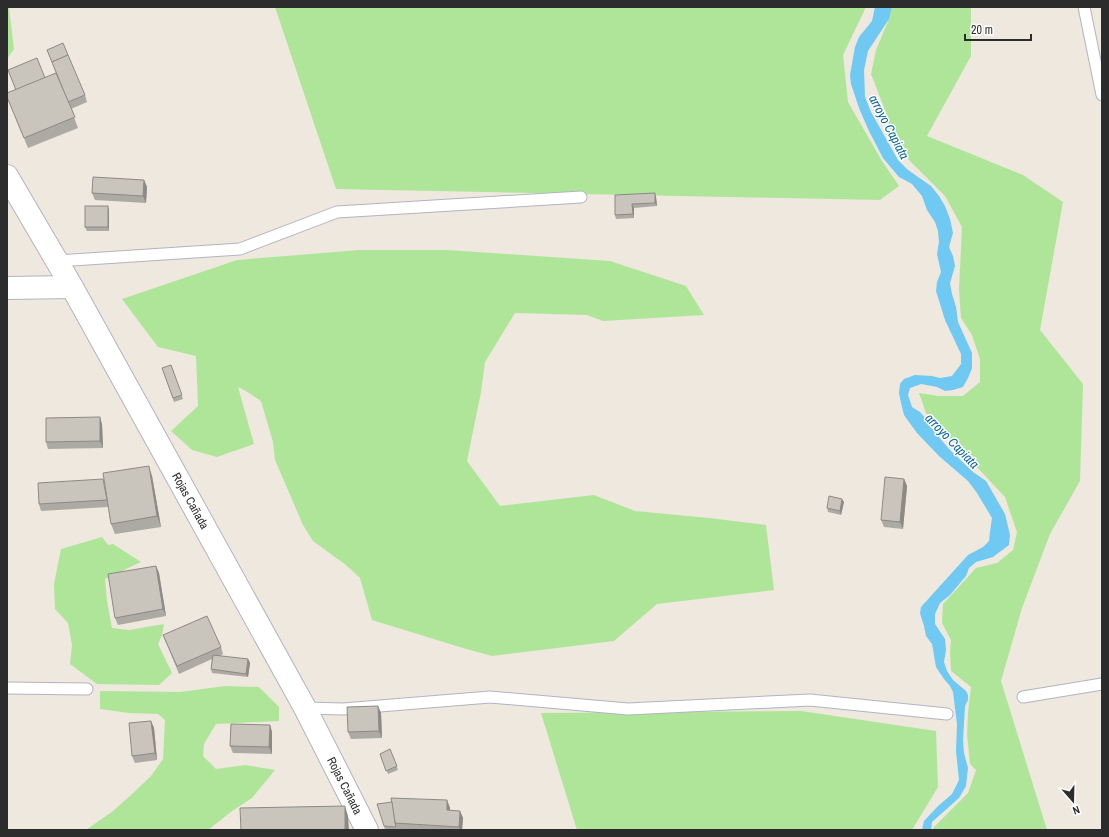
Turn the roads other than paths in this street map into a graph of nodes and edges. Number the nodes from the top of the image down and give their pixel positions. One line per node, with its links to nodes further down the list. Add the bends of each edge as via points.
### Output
1 (1084, 7): 2 (lane)
2 (1102, 95)
3 (7, 176): 5 (main road, Rojas Cañada)
4 (581, 197): 5 (lane, via 337,212 240,249)
5 (57, 261): 6 (main road, Rojas Cañada)
6 (72, 287): 7 (main road); 12 (main road, Rojas Cañada)
7 (7, 288)
8 (1102, 684): 11 (lane)
9 (7, 688): 10 (lane)
10 (87, 689)
11 (1023, 697)
12 (306, 708): 13 (lane, via 343,708 490,697 628,709 810,700); 14 (main road, Rojas Cañada)
13 (947, 714)
14 (367, 830)

